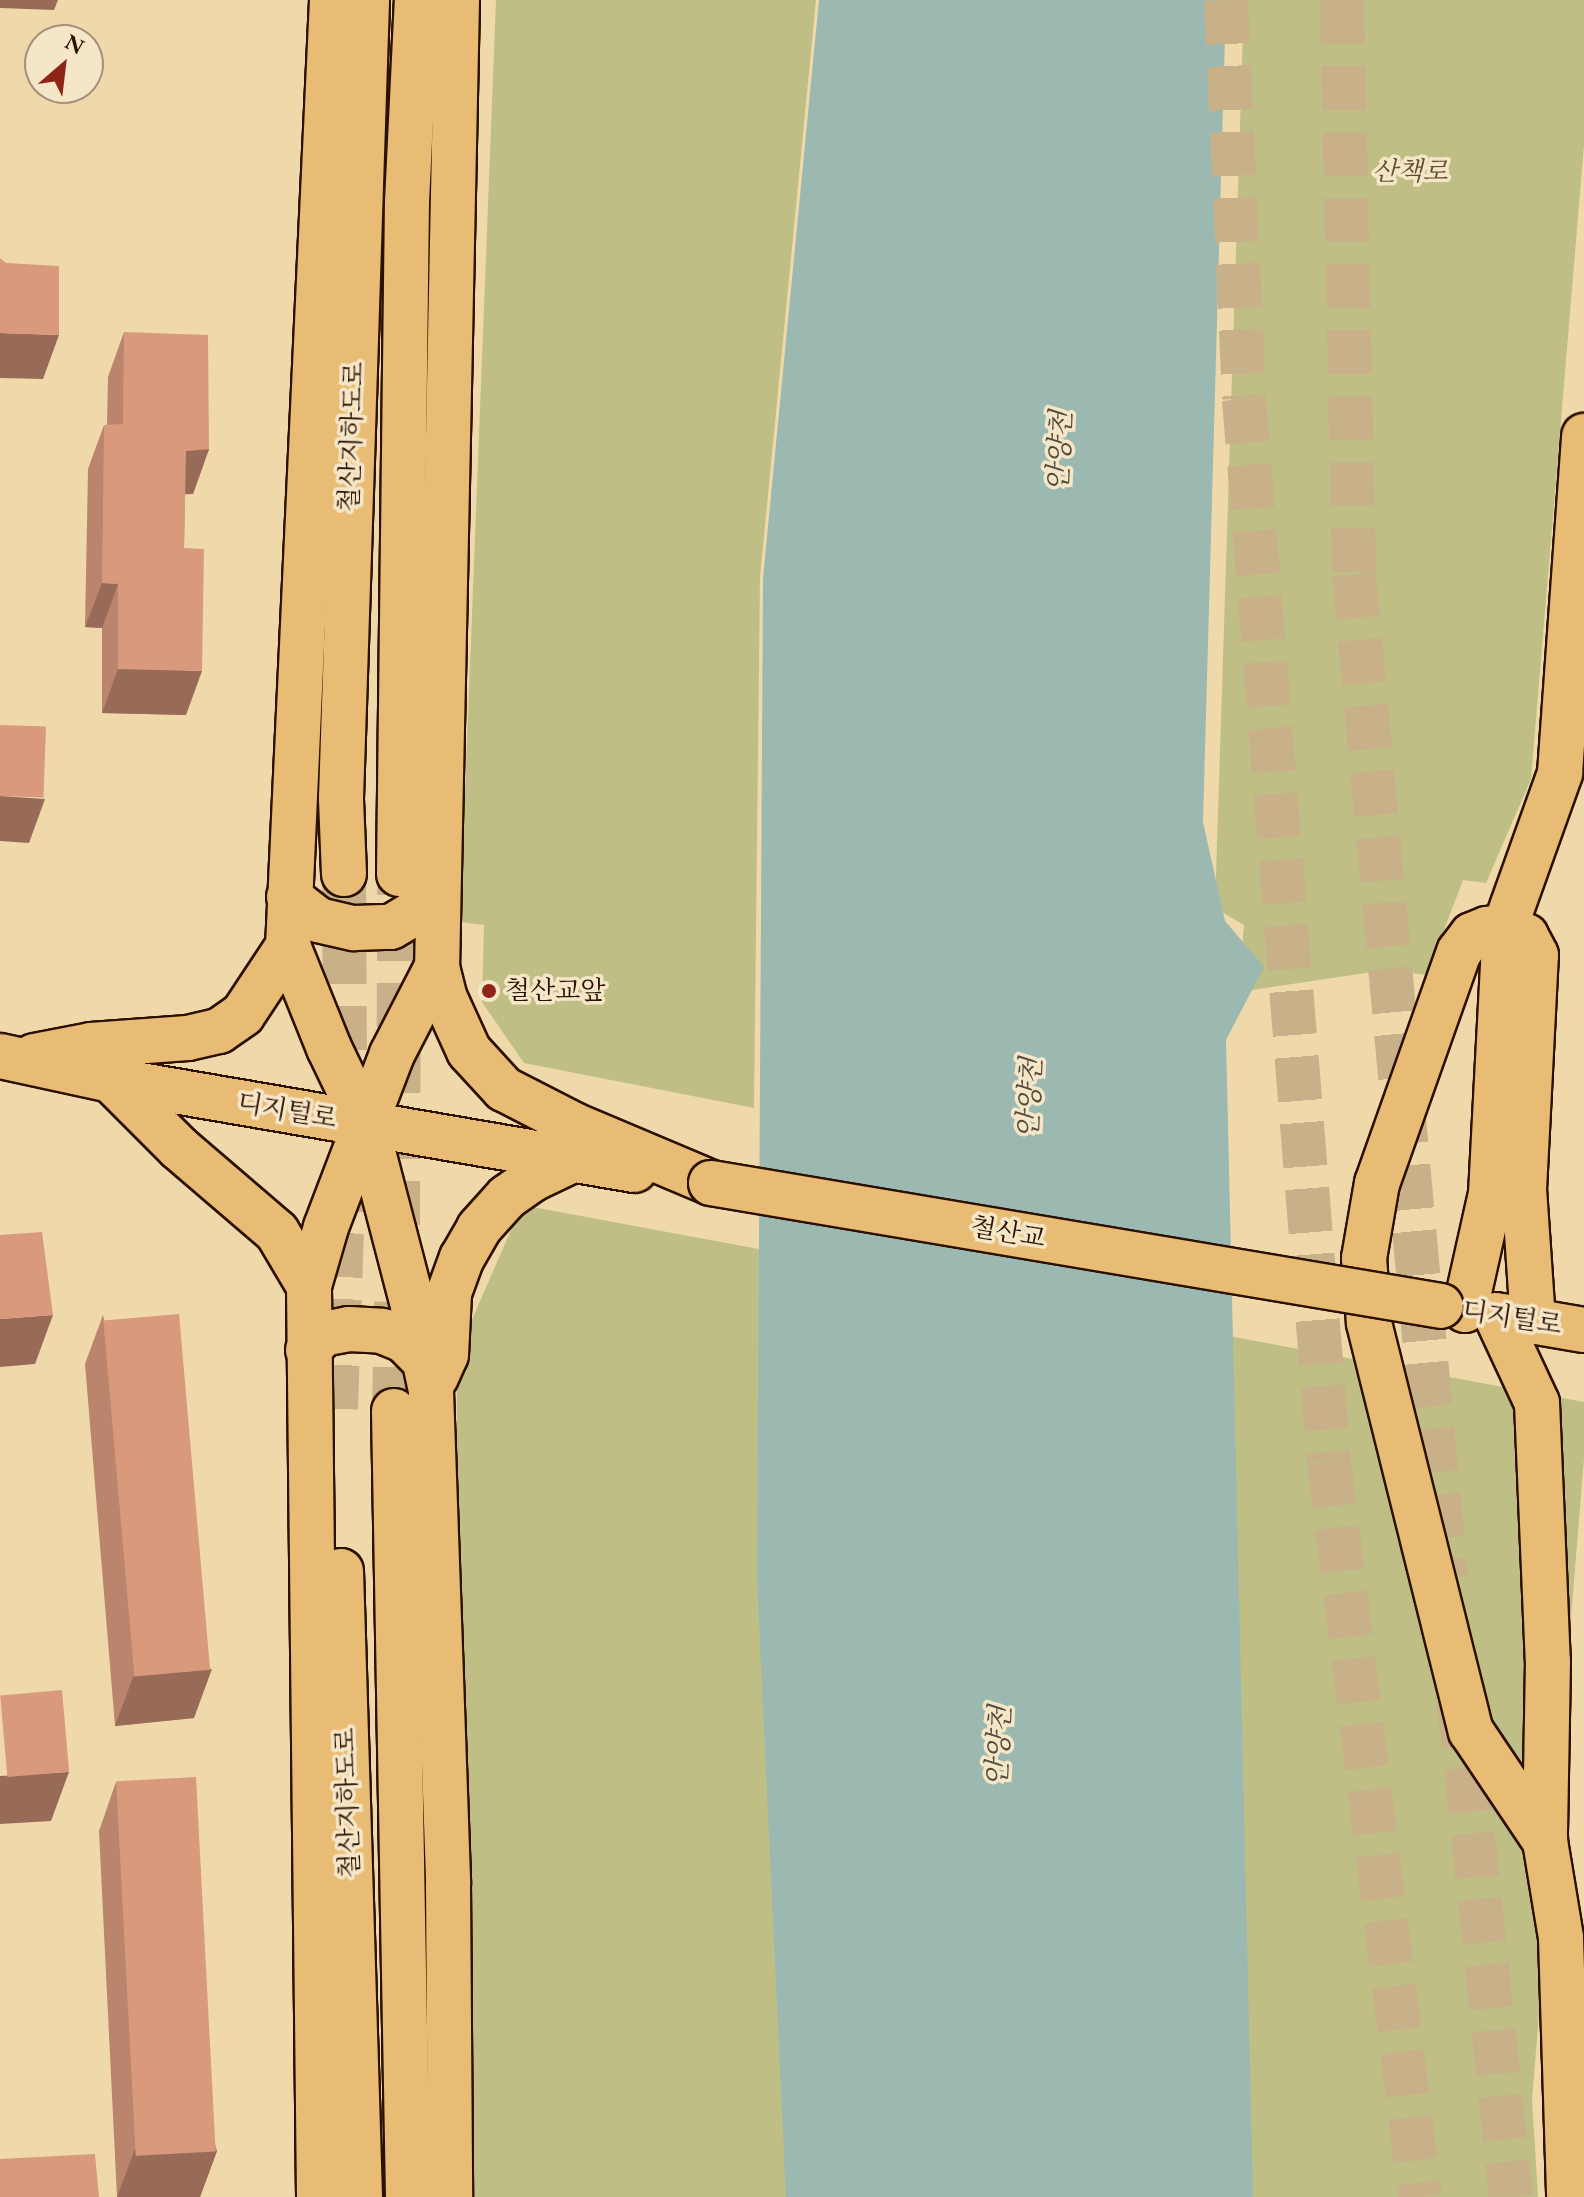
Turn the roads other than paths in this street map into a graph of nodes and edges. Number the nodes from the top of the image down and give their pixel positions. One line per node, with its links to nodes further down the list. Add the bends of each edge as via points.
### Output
1 (332, 0): 8 (main road)
2 (367, 0): 6 (main road, 철산지하도로, via 341,798)
3 (417, 0): 7 (main road, 철산지하도로, via 407,202)
4 (457, 0): 7 (main road)
5 (1584, 436): 9 (main road, via 1560,773)
6 (344, 874)
7 (418, 880): 8 (main road, via 414,913 391,927 354,928 318,920); 11 (main road)
8 (289, 897): 10 (main road)
9 (1505, 927): 17 (main road, via 1491,1194); 17 (main road, via 1526,936 1536,955); 21 (main road, via 1472,935 1459,952 1377,1183 1364,1258 1369,1323 1471,1731)
10 (288, 946): 12 (main road, via 243,1014 219,1031); 14 (main road)
11 (437, 967): 14 (main road, via 392,1054); 15 (main road, via 444,996 482,1069)
12 (7, 1058): 13 (main road, 디지털로)
13 (111, 1080): 14 (main road, 디지털로); 16 (main road, via 179,1148 277,1232)
14 (366, 1125): 15 (main road, 디지털로); 16 (main road); 19 (main road)
15 (575, 1142): 17 (main road, 철산교, bridge, via 711,1183); 19 (main road, via 507,1197 479,1228 449,1293 446,1355)
16 (309, 1286): 18 (main road)
17 (1515, 1318): 21 (main road, via 1537,1403 1548,1661)
18 (308, 1350): 19 (main road, via 323,1334 382,1331 404,1340); 22 (main road)
19 (417, 1388): 24 (main road, 철산지하도로); 25 (main road, via 448,1884)
20 (336, 1409): 23 (main road, 철산지하도로)
21 (1545, 1841): 26 (main road, via 1561,1938)
22 (319, 2197)
23 (360, 2197)
24 (408, 2197)
25 (450, 2197)
26 (1569, 2197)

